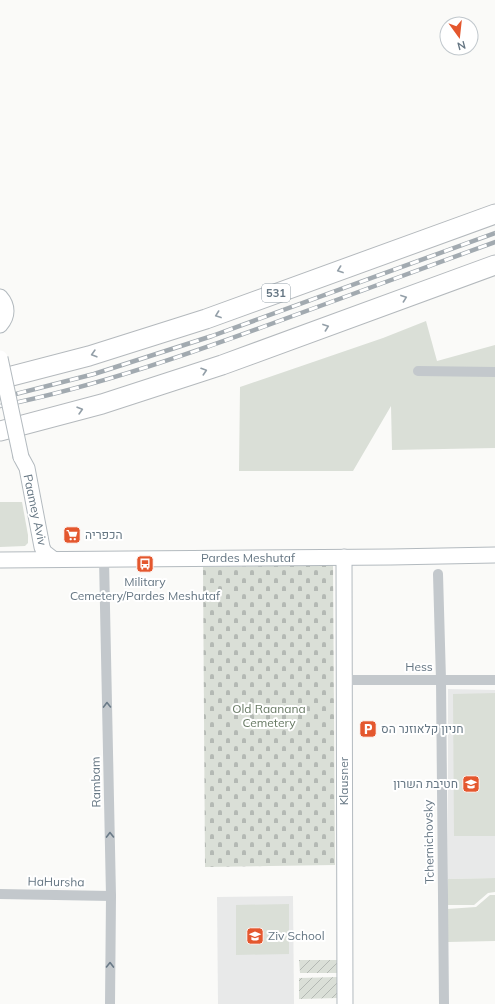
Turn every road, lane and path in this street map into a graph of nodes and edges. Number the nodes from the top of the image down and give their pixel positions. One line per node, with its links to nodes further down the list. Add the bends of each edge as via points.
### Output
1 (495, 209): 3 (highway)
2 (495, 214): 3 (highway, 531)
3 (360, 263): 10 (highway, 531, one-way to 10, via 206,319)
4 (495, 265): 6 (highway)
5 (495, 270): 6 (highway)
6 (447, 283): 15 (highway, one-way to 6, via 102,404 222,365)
7 (0, 297): 8 (street, via 6,310)
8 (0, 325)
9 (0, 358): 16 (street, Paamey Aviv, bridge)
10 (55, 365): 13 (highway); 14 (highway, 531)
11 (418, 371): 12 (street)
12 (495, 372)
13 (0, 375)
14 (0, 379)
15 (0, 430)
16 (22, 457): 19 (street, Paamey Aviv, via 42,546 44,552); 22 (street, Paamey Aviv, via 32,542 31,547)
17 (495, 555): 18 (street, Pardes Meshutaf)
18 (344, 557): 20 (street, Pardes Meshutaf); 24 (street, Klausner)
19 (53, 559): 20 (street, Pardes Meshutaf); 22 (street, Pardes Meshutaf)
20 (104, 559): 28 (street, Rambam, one-way to 20)
21 (0, 560): 22 (street, Pardes Meshutaf)
22 (18, 560)
23 (438, 574): 25 (street, Tchernichovsky)
24 (344, 680): 25 (street, Hess); 30 (street, Klausner)
25 (441, 680): 26 (street, Hess); 31 (street, Tchernichovsky)
26 (495, 680)
27 (0, 894): 28 (street, HaHursha)
28 (111, 896): 29 (street, Rambam, one-way to 28)
29 (110, 1004)
30 (345, 1004)
31 (444, 1004)

